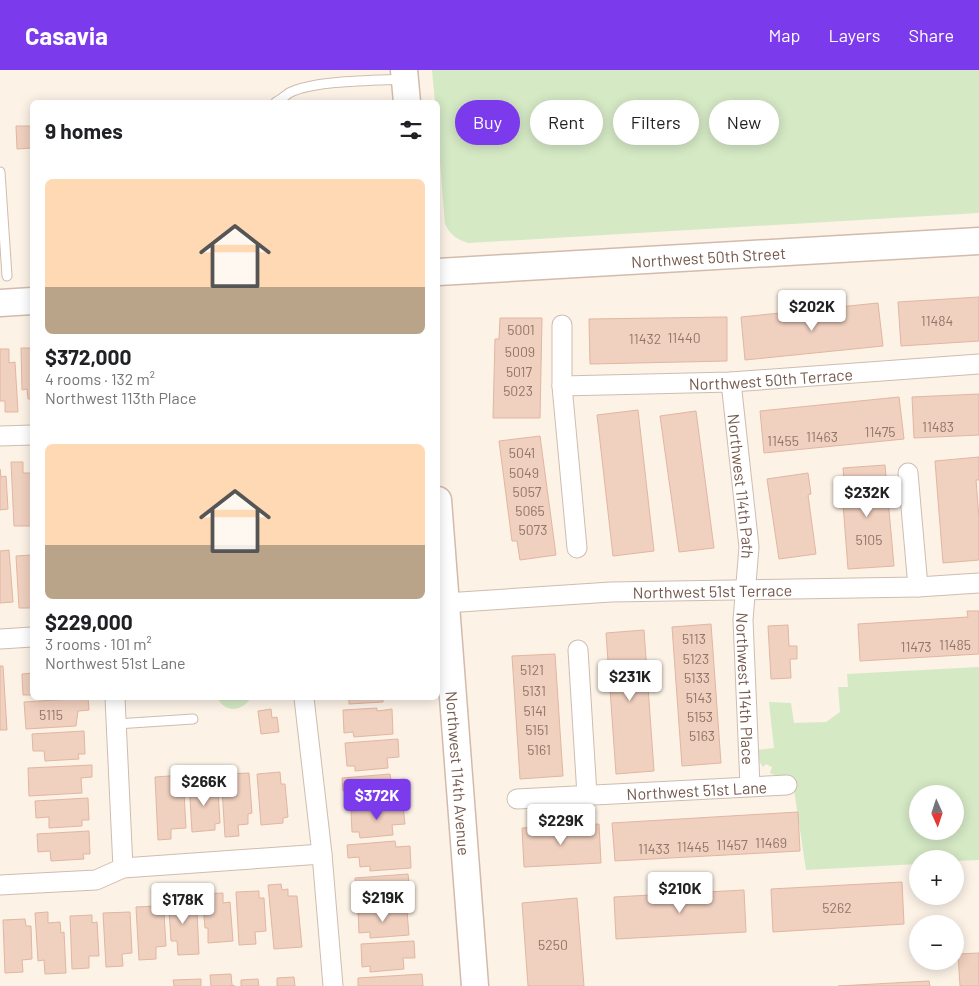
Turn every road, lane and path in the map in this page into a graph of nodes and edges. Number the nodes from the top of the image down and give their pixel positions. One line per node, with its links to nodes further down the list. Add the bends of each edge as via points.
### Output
1 (405, 84): 2 (lane, via 336,83 306,88)
2 (279, 100)
3 (0, 172): 6 (lane)
4 (979, 241): 5 (street, Northwest 50th Street)
5 (440, 272)
6 (7, 276)
7 (30, 301): 8 (street)
8 (0, 303)
9 (562, 325): 12 (street)
10 (979, 364): 11 (street, Northwest 50th Terrace)
11 (731, 382): 12 (street, Northwest 50th Terrace); 19 (street, Northwest 114th Path, via 749,547)
12 (562, 386): 16 (street)
13 (30, 435): 14 (street)
14 (0, 436)
15 (908, 473): 18 (street)
16 (577, 548)
17 (979, 583): 18 (street, Northwest 51st Terrace)
18 (918, 587): 19 (street, Northwest 51st Terrace)
19 (744, 590): 20 (street, Northwest 51st Terrace, via 612,592); 29 (street, Northwest 114th Place, via 742,620)
20 (440, 604): 36 (street, Northwest 114th Avenue)
21 (30, 638): 22 (street)
22 (0, 639)
23 (578, 650): 30 (street)
24 (115, 700): 27 (street)
25 (304, 700): 32 (street)
26 (193, 719): 27 (lane)
27 (116, 724): 33 (street)
28 (788, 785): 29 (street, Northwest 51st Lane)
29 (750, 786): 30 (street, Northwest 51st Lane)
30 (587, 795): 31 (street, Northwest 51st Lane)
31 (517, 799)
32 (322, 854): 33 (street); 35 (street)
33 (123, 868): 34 (street, via 96,880)
34 (0, 885)
35 (333, 986)
36 (475, 986)

